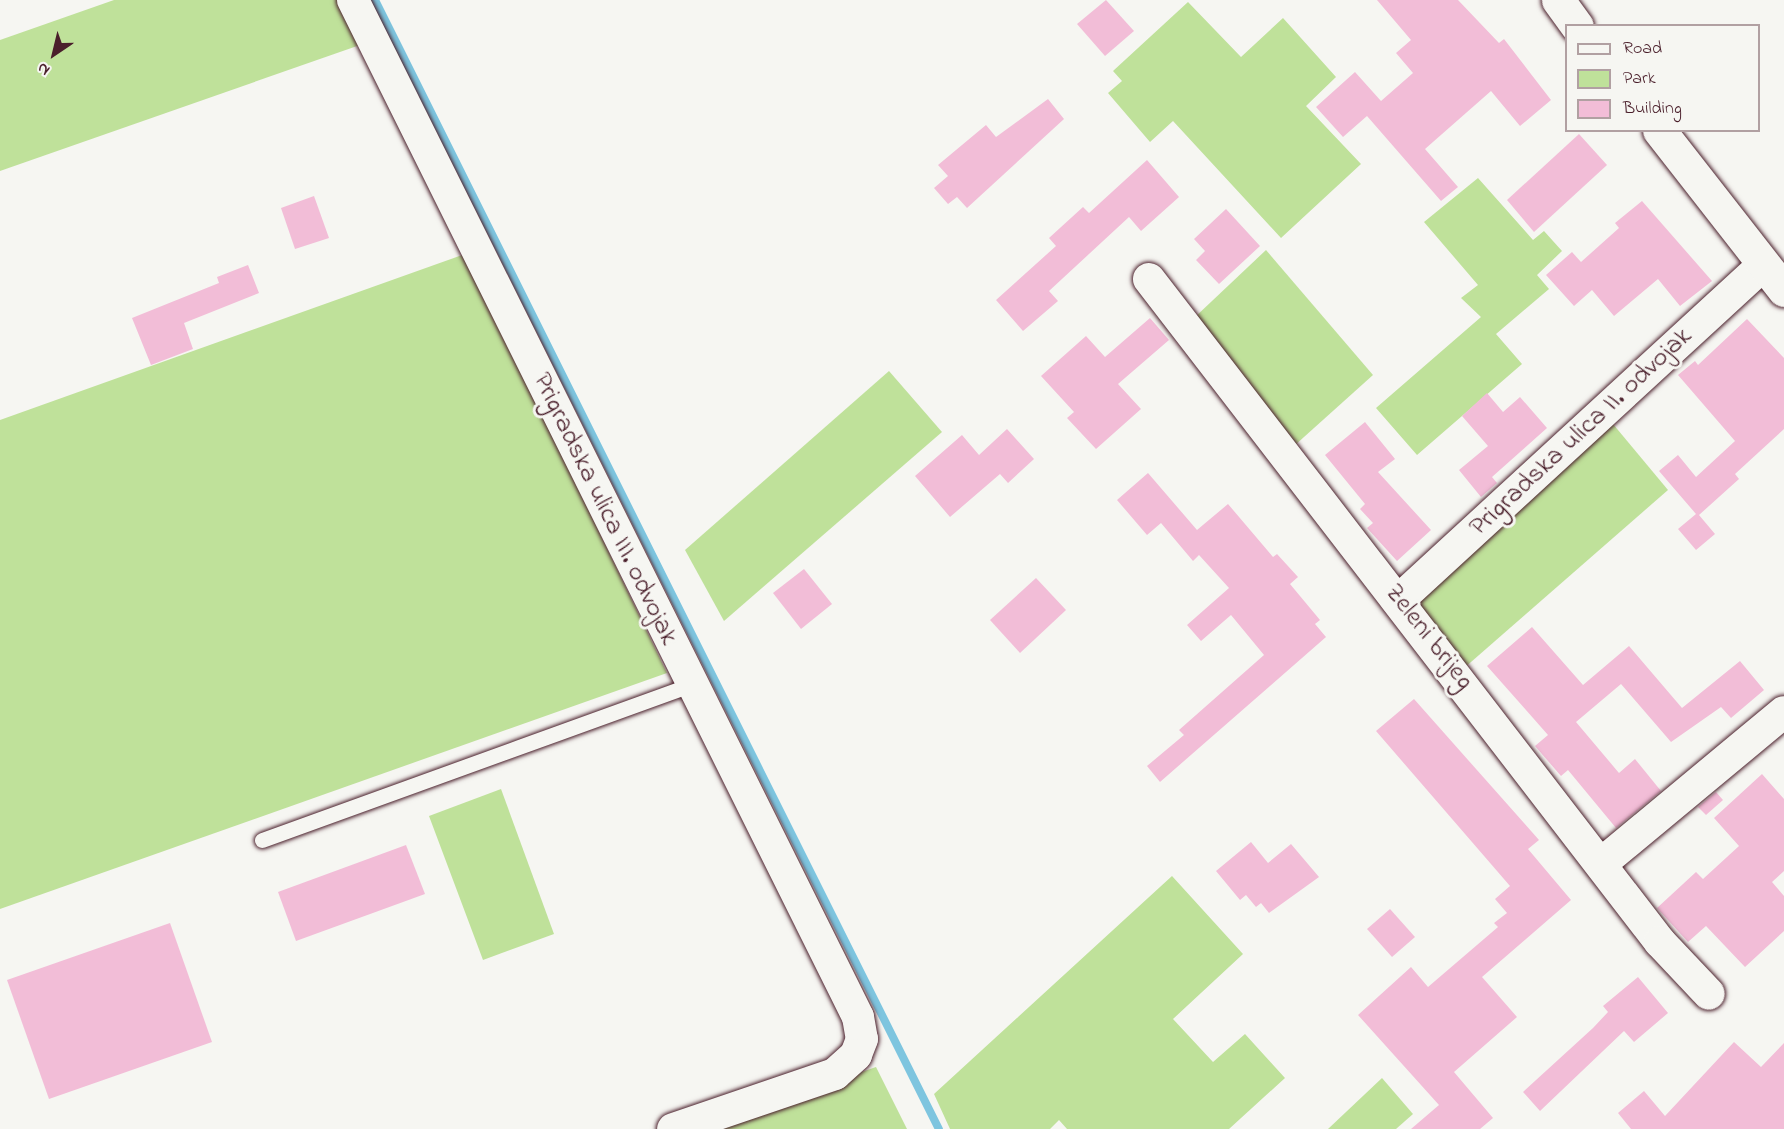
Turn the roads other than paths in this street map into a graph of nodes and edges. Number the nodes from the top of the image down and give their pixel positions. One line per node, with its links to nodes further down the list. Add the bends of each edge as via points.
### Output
1 (353, 0): 9 (street, Prigradska ulica III. odvojak)
2 (1558, 0): 3 (main road)
3 (1576, 24)
4 (1661, 132): 5 (main road)
5 (1763, 265): 7 (main road); 8 (street, Prigradska ulica II. odvojak)
6 (1149, 279): 8 (street, Zeleni brijeg)
7 (1784, 290)
8 (1400, 599): 12 (street, Zeleni brijeg)
9 (692, 684): 11 (lane); 14 (street, Prigradska ulica III. odvojak, via 858,1017 862,1039 856,1055 835,1074)
10 (1784, 711): 12 (street)
11 (261, 840)
12 (1602, 863): 13 (street, Zeleni brijeg, via 1660,942)
13 (1709, 994)
14 (673, 1129)

